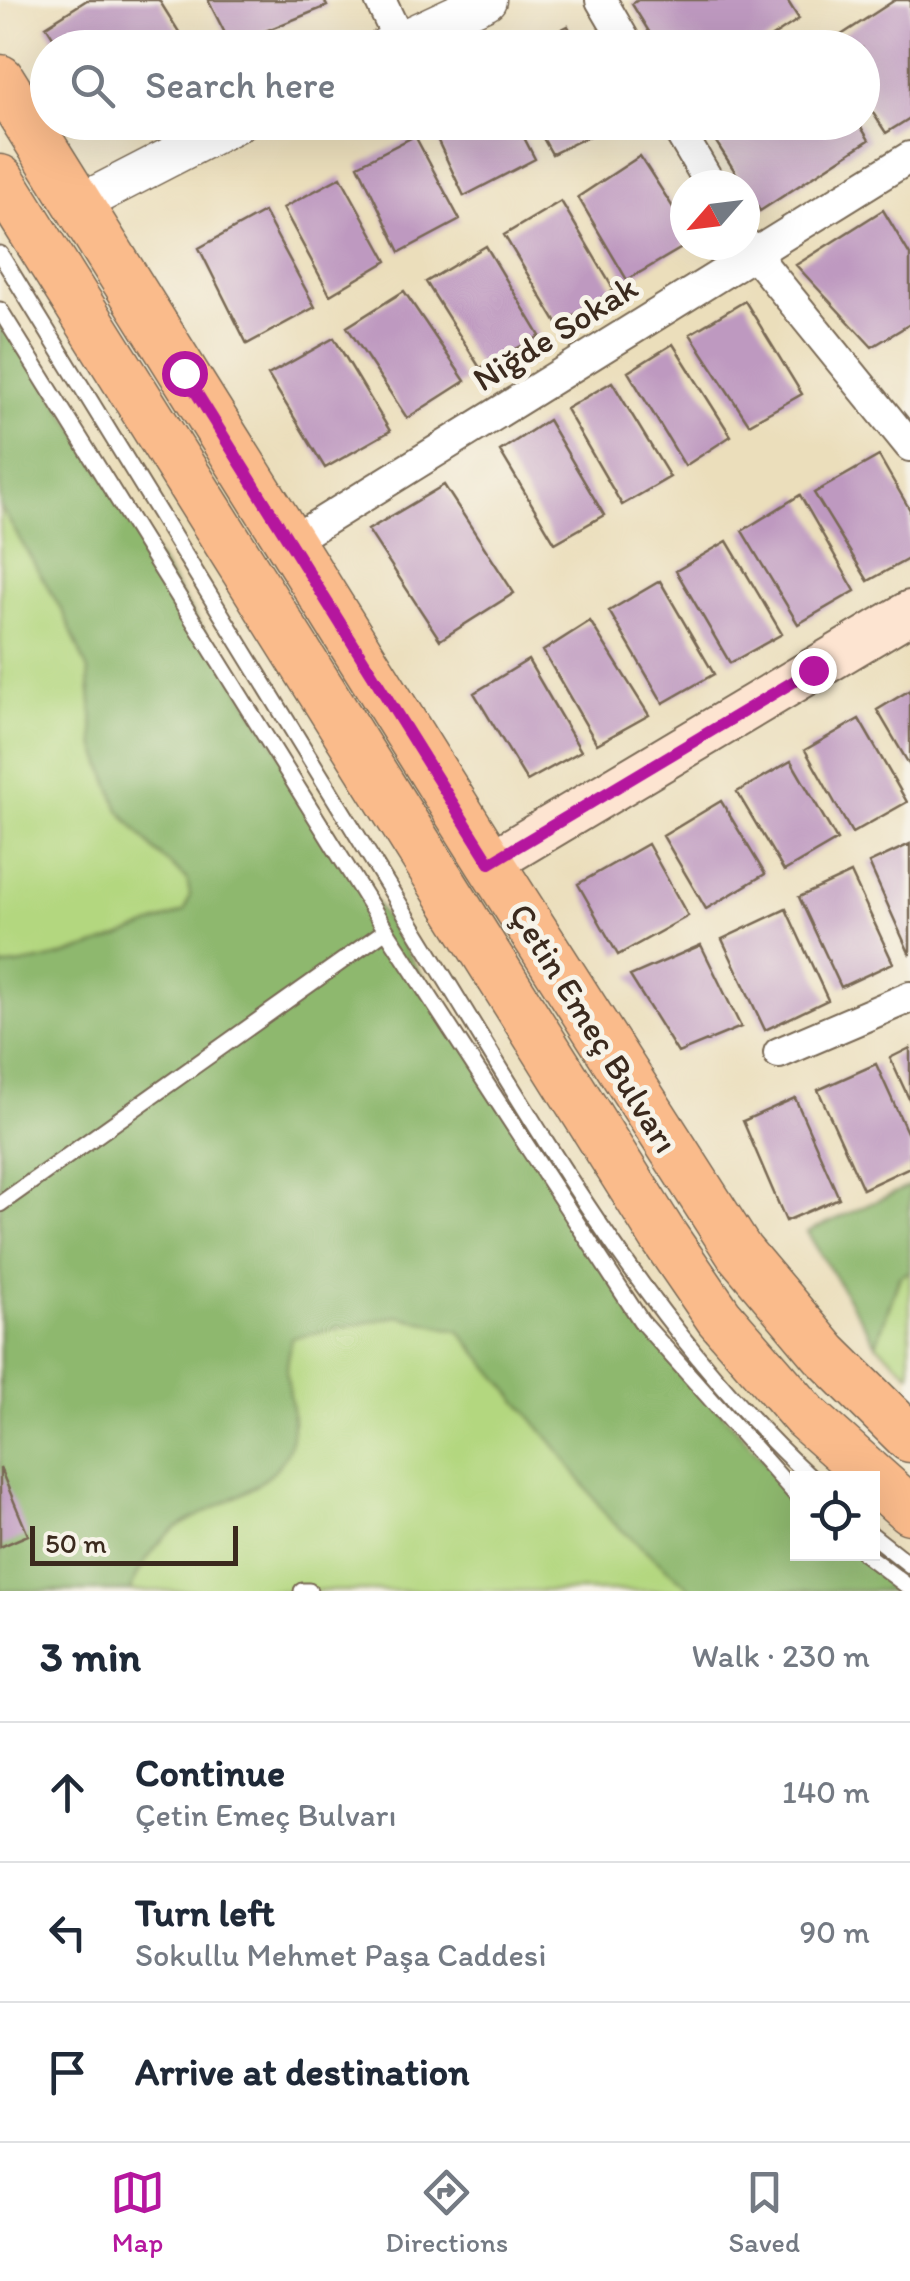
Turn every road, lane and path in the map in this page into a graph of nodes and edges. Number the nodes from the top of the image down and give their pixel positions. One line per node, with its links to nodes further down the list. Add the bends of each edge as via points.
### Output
1 (380, 0): 4 (street)
2 (487, 0): 5 (street)
3 (601, 0): 6 (street)
4 (388, 30)
5 (422, 30)
6 (618, 30)
7 (0, 79): 8 (main road, Çetin Emeç Bulvarı)
8 (30, 126)
9 (39, 140): 15 (main road, Çetin Emeç Bulvarı)
10 (203, 140): 15 (street)
11 (684, 140): 13 (street)
12 (910, 157): 16 (street, Niğde Sokak)
13 (701, 170)
14 (0, 180): 25 (main road, Çetin Emeç Bulvarı)
15 (79, 204): 22 (main road, Çetin Emeç Bulvarı)
16 (760, 242)
17 (0, 254): 31 (lane, via 529,1113 666,1320)
18 (731, 260): 22 (street, Niğde Sokak)
19 (757, 260): 21 (street)
20 (0, 310): 26 (lane)
21 (910, 446)
22 (290, 542): 24 (main road, Çetin Emeç Bulvarı)
23 (910, 612): 24 (main road)
24 (490, 863): 25 (main road); 30 (main road, Çetin Emeç Bulvarı, via 739,1252 825,1354)
25 (446, 888): 33 (main road, Çetin Emeç Bulvarı, via 719,1317 806,1417)
26 (386, 930): 29 (lane); 32 (lane, via 641,1321)
27 (910, 997): 28 (street)
28 (779, 1053)
29 (0, 1204)
30 (910, 1438)
31 (804, 1471)
32 (790, 1488)
33 (910, 1510)
34 (880, 1541): 36 (lane)
35 (873, 1561): 37 (lane)
36 (910, 1564)
37 (910, 1588)

